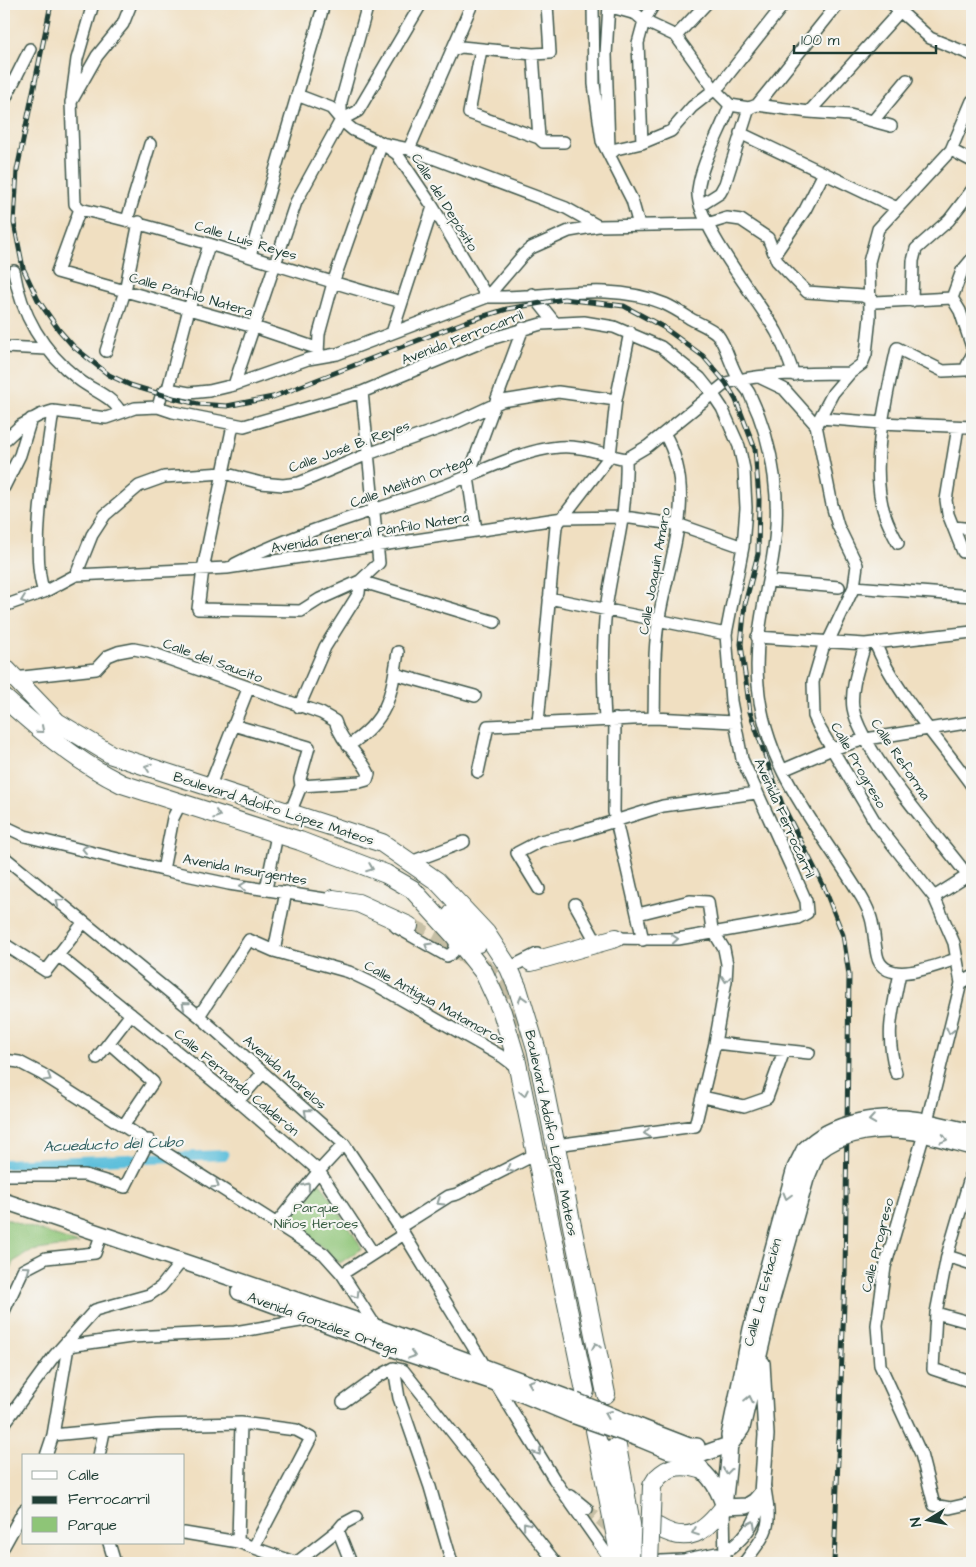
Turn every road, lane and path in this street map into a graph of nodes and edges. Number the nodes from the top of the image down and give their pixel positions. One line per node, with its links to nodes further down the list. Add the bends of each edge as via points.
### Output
1 (93, 4): 27 (street, via 77,59)
2 (131, 4): 27 (street, via 123,24 97,56)
3 (324, 4): 24 (street)
4 (368, 4): 31 (street, via 341,102)
5 (421, 4): 31 (street, via 358,111)
6 (472, 4): 18 (street)
7 (547, 4): 20 (street, via 550,52)
8 (591, 4): 42 (street, via 594,84 602,141)
9 (654, 4): 15 (street)
10 (706, 4): 16 (street)
11 (784, 4): 23 (street)
12 (838, 4): 29 (street)
13 (609, 5): 15 (street, via 636,14); 42 (street, via 606,55)
14 (896, 8): 21 (street, via 930,38); 30 (street)
15 (644, 21): 16 (street); 38 (street, via 638,43)
16 (676, 36): 23 (street)
17 (30, 49): 25 (street)
18 (453, 50): 19 (street); 40 (street)
19 (481, 50): 20 (street); 35 (street, via 469,113)
20 (533, 54): 35 (street)
21 (972, 55)
22 (906, 80): 32 (street)
23 (710, 94): 28 (street); 38 (street, via 692,107 671,131)
24 (297, 95): 31 (street, Calle del Depósito, via 331,108); 56 (street)
25 (4, 101)
26 (972, 101): 41 (street)
27 (71, 102): 49 (street, via 75,204)
28 (730, 105): 29 (street); 46 (street, via 705,160 698,193)
29 (753, 106): 30 (street); 34 (street)
30 (809, 112): 32 (street, via 850,115)
31 (341, 120): 37 (street, Calle del Depósito, via 353,130); 58 (street, via 296,202)
32 (873, 121): 33 (street)
33 (891, 126)
34 (740, 134): 44 (street); 46 (street, via 726,184 720,193)
35 (539, 138): 36 (street, via 548,144)
36 (564, 142)
37 (382, 143): 40 (street); 47 (street, Calle del Depósito, via 397,154); 60 (street)
38 (642, 143): 42 (street, via 616,149)
39 (150, 144): 50 (street)
40 (409, 149): 53 (street, via 566,208)
41 (950, 150): 43 (street); 48 (street)
42 (609, 155): 52 (street, via 632,200)
43 (972, 161)
44 (824, 173): 48 (street); 55 (street, via 805,210)
45 (971, 193): 66 (street, via 949,220 916,249)
46 (701, 205): 51 (street)
47 (433, 207): 63 (street, Calle del Depósito); 67 (street)
48 (897, 208): 65 (street, via 878,229 873,242 869,262)
49 (80, 209): 50 (street, Calle Luis Reyes); 61 (street, Calle Pánfilo Natera, via 57,272)
50 (133, 221): 54 (street, Calle Luis Reyes); 61 (street)
51 (707, 224): 52 (street); 55 (street, via 727,218 741,220 768,238); 81 (street, via 777,334)
52 (639, 225): 53 (street)
53 (598, 226): 63 (street, via 570,231 531,248)
54 (209, 245): 56 (street, Calle Luis Reyes); 68 (street)
55 (776, 254): 65 (street, via 778,261 807,292 863,296)
56 (250, 256): 58 (street, Calle Luis Reyes)
57 (972, 259): 64 (street, via 962,271)
58 (273, 265): 60 (street, Calle Luis Reyes); 70 (street)
59 (14, 271): 76 (street, via 17,290 28,318)
60 (333, 283): 67 (street, Calle Luis Reyes); 78 (street)
61 (125, 291): 68 (street, Calle Pánfilo Natera); 77 (street)
62 (532, 294): 63 (street, Avenida Ferrocarril); 69 (street); 83 (street, Avenida Ferrocarril, via 588,291 625,294 665,304 717,334)
63 (487, 298): 73 (street, Avenida Ferrocarril)
64 (952, 298): 66 (street); 75 (street, via 960,310)
65 (869, 300): 66 (street); 80 (street, via 866,354 862,364)
66 (912, 301)
67 (402, 302): 73 (street)
68 (188, 309): 70 (street, Calle Pánfilo Natera); 85 (street)
69 (555, 323): 71 (street, Avenida Ferrocarril); 72 (street, Avenida Ferrocarril, via 584,322)
70 (254, 327): 78 (street, Calle Pánfilo Natera); 84 (street)
71 (523, 328): 86 (street, Avenida Ferrocarril); 89 (street)
72 (630, 332): 87 (street, Avenida Ferrocarril, via 679,359); 88 (street)
73 (392, 333): 78 (street, Avenida Ferrocarril, via 337,354)
74 (4, 347): 76 (street)
75 (972, 347)
76 (47, 349): 92 (street, via 79,380 113,401)
77 (106, 351)
78 (317, 352): 84 (street, Avenida Ferrocarril)
79 (972, 355): 95 (street, via 965,370 943,371 897,348)
80 (850, 373): 81 (street); 94 (street, via 833,394)
81 (794, 375): 82 (street)
82 (761, 378): 83 (street); 94 (street, via 784,389)
83 (739, 380): 87 (street, via 726,383); 122 (street, Avenida Ferrocarril, via 749,392 757,413 775,480 778,504)
84 (234, 385): 85 (street, Avenida Ferrocarril, via 209,392)
85 (168, 389): 90 (street, via 162,392)
86 (362, 392): 96 (street, Avenida Ferrocarril, via 272,419 244,426); 101 (street)
87 (712, 393): 99 (street); 116 (street, Avenida Ferrocarril, via 734,434 744,469)
88 (616, 400): 89 (street, Calle José B. Reyes, via 558,392 502,400); 102 (street)
89 (493, 406): 101 (street, Calle José B. Reyes); 105 (street)
90 (158, 407): 92 (street, Avenida Ferrocarril); 96 (street, Avenida Ferrocarril)
91 (53, 411): 92 (street, Avenida Ferrocarril, via 106,418); 93 (street); 125 (street, via 40,528 38,578)
92 (120, 412)
93 (31, 419): 100 (street); 106 (street, via 20,455)
94 (819, 421): 95 (street); 124 (street, Calle Progreso, via 832,505 838,526 857,565)
95 (881, 423): 97 (street); 114 (street, via 879,478 884,514)
96 (233, 425): 104 (street)
97 (958, 427): 98 (street); 111 (street, via 946,500)
98 (972, 428)
99 (664, 433): 103 (street); 110 (street, Calle Joaquín Amaro, via 673,449 677,466)
100 (4, 442)
101 (368, 454): 104 (street, Calle José B. Reyes, via 298,484 261,483); 107 (street)
102 (610, 456): 103 (street, Calle Melitón Ortega); 105 (street, Calle Melitón Ortega, via 581,447 558,447 517,458); 109 (street)
103 (626, 459): 108 (street, via 628,490)
104 (223, 473): 119 (street); 120 (street, Calle José B. Reyes, via 164,477 139,486 105,515 92,535)
105 (468, 477): 107 (street, Calle Melitón Ortega); 113 (street)
106 (4, 487)
107 (373, 512): 115 (street); 118 (street, Calle Melitón Ortega, via 267,547)
108 (624, 517): 109 (street, Avenida General Pánfilo Natera); 110 (street, Avenida General Pánfilo Natera); 129 (street)
109 (563, 518): 113 (street, Avenida General Pánfilo Natera); 127 (street, via 556,526)
110 (680, 525): 116 (street, Avenida General Pánfilo Natera); 130 (street, Calle Joaquín Amaro)
111 (954, 528): 112 (street); 117 (street)
112 (972, 529)
113 (476, 530): 115 (street, Avenida General Pánfilo Natera)
114 (898, 543)
115 (376, 547): 118 (street, Avenida General Pánfilo Natera); 121 (street, via 379,563)
116 (743, 547): 133 (street, Avenida Ferrocarril)
117 (963, 552)
118 (227, 568): 119 (street, Avenida General Pánfilo Natera)
119 (203, 569): 120 (street, Avenida General Pánfilo Natera); 121 (street, via 198,609 301,611)
120 (76, 575): 125 (street, Avenida General Pánfilo Natera)
121 (360, 581): 131 (street); 143 (street, via 359,592 324,647)
122 (768, 581): 123 (street); 134 (street, Avenida Ferrocarril)
123 (839, 587)
124 (854, 587): 126 (street); 135 (street, Calle Progreso)
125 (44, 592): 128 (street, Avenida General Pánfilo Natera, one-way to 128)
126 (972, 596)
127 (549, 598): 129 (street); 148 (street)
128 (4, 606)
129 (606, 609): 130 (street); 145 (street, via 602,675)
130 (658, 620): 133 (street); 144 (street, Calle Joaquín Amaro)
131 (495, 622)
132 (972, 632): 136 (street)
133 (726, 634): 146 (street, Avenida Ferrocarril)
134 (757, 637): 135 (street); 154 (street, Avenida Ferrocarril, via 758,685 763,715 770,744)
135 (829, 640): 136 (street); 153 (street, Calle Progreso, via 823,648 813,682 813,699 814,716)
136 (870, 644): 150 (street); 151 (street, Calle Reforma, via 853,697 857,720)
137 (398, 652): 138 (street)
138 (395, 674): 141 (street); 152 (street, via 382,716 369,732)
139 (7, 676): 140 (street, Calle del Saucito, via 96,669 108,656 134,649); 158 (main road, Boulevard Adolfo López Mateos, one-way to 139, via 112,755 57,722)
140 (248, 689): 143 (street, Calle del Saucito); 149 (street)
141 (475, 696)
142 (4, 698): 160 (main road, Boulevard Adolfo López Mateos, one-way to 160, via 60,747 98,772)
143 (299, 707): 152 (street, Calle del Saucito, via 334,720 338,733)
144 (654, 718): 145 (street); 146 (street)
145 (610, 720): 148 (street); 162 (street)
146 (734, 722): 159 (street, Avenida Ferrocarril, via 742,759)
147 (972, 722): 150 (street)
148 (538, 724): 155 (street, via 488,726)
149 (233, 725): 156 (street, via 309,748); 158 (street)
150 (932, 730): 151 (street); 157 (street)
151 (866, 739): 153 (street); 169 (street, Calle Reforma, via 902,793)
152 (348, 746): 156 (street, Calle del Saucito, via 364,763 369,774 367,780)
153 (832, 749): 154 (street); 174 (street, Calle Progreso, via 877,825)
154 (783, 770): 192 (street, Avenida Ferrocarril, via 811,823 863,900 874,924 877,959 887,970)
155 (478, 772)
156 (301, 786): 161 (street)
157 (972, 786)
158 (209, 788): 161 (main road, Boulevard Adolfo López Mateos)
159 (756, 794): 162 (street, via 663,806); 180 (street, Avenida Ferrocarril, via 792,869 806,902 807,913 798,918)
160 (180, 804): 164 (main road, Boulevard Adolfo López Mateos, one-way to 164); 168 (street, via 173,818)
161 (290, 813): 167 (main road, Boulevard Adolfo López Mateos, via 382,843)
162 (617, 820): 171 (street, via 540,841 517,853); 177 (street)
163 (4, 826): 168 (street, Avenida Insurgentes, one-way to 163, via 25,836)
164 (278, 834): 170 (street); 173 (main road, Boulevard Adolfo López Mateos, one-way to 173, via 386,874)
165 (464, 842): 167 (street)
166 (4, 857): 178 (street, Avenida Morelos, one-way to 166)
167 (411, 862): 191 (main road, Boulevard Adolfo López Mateos, via 437,881 486,933)
168 (162, 870): 170 (street, Avenida Insurgentes, one-way to 168)
169 (970, 874): 174 (street)
170 (266, 889): 172 (street, Avenida Insurgentes)
171 (540, 889)
172 (286, 892): 175 (street, Avenida Insurgentes); 187 (street)
173 (420, 896): 181 (main road, Boulevard Adolfo López Mateos); 185 (main road, via 442,904)
174 (934, 897): 189 (street, Calle Progreso, via 950,930)
175 (333, 898): 179 (main road, via 358,903); 181 (street, Avenida Insurgentes, one-way to 175, via 456,947 447,956 395,926)
176 (576, 904): 182 (street)
177 (638, 914): 180 (street, via 690,900 708,902); 184 (street)
178 (83, 923): 188 (street); 196 (street, Avenida Morelos, one-way to 178)
179 (409, 926)
180 (714, 933): 184 (street, one-way to 180); 199 (street, one-way to 199, via 724,949 727,964)
181 (453, 934): 204 (main road, Boulevard Adolfo López Mateos, via 484,973 502,1012)
182 (594, 938): 183 (street); 191 (street, via 538,953)
183 (616, 938): 184 (street); 190 (main road)
184 (643, 940)
185 (478, 943)
186 (4, 944): 188 (street, via 46,971)
187 (274, 951): 196 (street, Calle Antigua Matamoros, via 249,940); 204 (street, Calle Antigua Matamoros, via 349,972 376,985)
188 (59, 956): 195 (street, Calle Fernando Calderón)
189 (956, 959): 192 (street, via 924,970); 194 (street, Calle Progreso)
190 (531, 962)
191 (510, 968): 214 (main road, Boulevard Adolfo López Mateos, one-way to 191, via 536,1048)
192 (900, 973): 205 (street, via 889,1028 889,1049)
193 (972, 977): 194 (street)
194 (961, 983): 210 (street, Calle Progreso, one-way to 210)
195 (131, 1014): 198 (street); 208 (street, Calle Fernando Calderón)
196 (199, 1016): 206 (street, Avenida Morelos)
197 (523, 1036): 220 (main road, via 548,1152)
198 (109, 1043): 202 (street); 209 (street, via 153,1082)
199 (715, 1043): 200 (street); 207 (street)
200 (784, 1051): 201 (street); 207 (street, via 767,1098 744,1106)
201 (809, 1053)
202 (97, 1058)
203 (4, 1060): 209 (street, one-way to 209, via 19,1062)
204 (518, 1069): 216 (main road, Boulevard Adolfo López Mateos, one-way to 216)
205 (896, 1073)
206 (263, 1074): 208 (street); 213 (street, Avenida Morelos, one-way to 206)
207 (703, 1097): 214 (street, one-way to 214, via 695,1126)
208 (238, 1101): 217 (street, Calle Fernando Calderón)
209 (124, 1124): 212 (street)
210 (922, 1127): 211 (street); 215 (street, one-way to 215); 232 (street, Calle La Estación, bridge, via 899,1117 855,1123 818,1136 810,1152 795,1168); 261 (street, Calle Progreso, via 885,1267 877,1325 880,1365 921,1454 934,1505 950,1508)
211 (972, 1132)
212 (149, 1140): 219 (street, via 125,1187 85,1176); 224 (street, one-way to 224)
213 (344, 1144): 217 (street); 225 (street, Avenida Morelos)
214 (556, 1145): 220 (main road, Boulevard Adolfo López Mateos)
215 (972, 1146)
216 (536, 1154): 225 (street, one-way to 225, via 449,1196); 247 (main road, Boulevard Adolfo López Mateos)
217 (319, 1171): 224 (street, one-way to 217); 227 (street, Calle Fernando Calderón)
218 (972, 1171): 222 (street)
219 (4, 1175)
220 (560, 1176): 245 (main road, Boulevard Adolfo López Mateos, one-way to 220)
221 (4, 1201): 226 (street, Avenida González Ortega)
222 (968, 1203): 228 (street)
223 (4, 1209): 226 (street, Avenida González Ortega)
224 (276, 1224): 231 (street, via 324,1254)
225 (402, 1230): 227 (street); 241 (street, Avenida Morelos)
226 (99, 1239): 230 (street, Avenida González Ortega); 233 (street, one-way to 226, via 23,1270 46,1258 95,1253)
227 (373, 1253): 231 (street)
228 (947, 1256): 229 (street); 235 (street)
229 (972, 1264)
230 (179, 1266): 234 (street, Avenida González Ortega); 236 (street, Avenida González Ortega); 239 (street, via 149,1295 95,1310)
231 (342, 1274): 238 (street, one-way to 238)
232 (766, 1298): 240 (street, Calle La Estación); 254 (street, Calle La Estación)
233 (4, 1311)
234 (334, 1313): 236 (street); 238 (street, Avenida González Ortega)
235 (936, 1313): 237 (street); 244 (street, via 933,1369)
236 (313, 1319): 239 (street, via 235,1332); 243 (street, Avenida González Ortega, one-way to 243)
237 (972, 1323)
238 (376, 1327): 241 (street, Avenida González Ortega)
239 (69, 1343): 249 (street, via 54,1356); 253 (street)
240 (760, 1347): 254 (street, Calle La Estación, one-way to 240, via 744,1420); 260 (street, Calle La Estación, via 766,1436)
241 (483, 1365): 243 (street, Avenida Morelos); 247 (street, Avenida González Ortega, one-way to 241)
242 (394, 1368): 246 (street); 280 (street, via 399,1398); 281 (street, one-way to 242, via 402,1370)
243 (493, 1382): 247 (street, Avenida González Ortega); 259 (street, one-way to 259)
244 (972, 1382)
245 (606, 1394)
246 (343, 1402)
247 (578, 1402): 251 (street, Avenida González Ortega, bridge)
248 (241, 1423): 250 (street, via 157,1425); 269 (street); 272 (street, via 296,1430 311,1438)
249 (4, 1424)
250 (104, 1432): 253 (street); 257 (street)
251 (640, 1433): 254 (street, via 689,1446); 255 (street)
252 (595, 1434): 266 (street, via 609,1450); 283 (main road)
253 (53, 1435): 256 (street)
254 (730, 1440): 255 (street, via 703,1454); 262 (street, one-way to 262)
255 (669, 1451): 258 (street)
256 (47, 1454)
257 (99, 1454)
258 (700, 1469): 262 (street, via 713,1482); 276 (main road, bridge, via 676,1466 664,1471 652,1486)
259 (554, 1479): 263 (street); 282 (street)
260 (763, 1486): 262 (street, via 755,1501 747,1506); 273 (street, one-way to 260, via 749,1530 762,1504); 287 (street, via 768,1504 766,1533)
261 (972, 1503)
262 (724, 1508): 266 (main road, one-way to 266, via 697,1533 676,1535 652,1522 640,1513 618,1450); 286 (street)
263 (587, 1509)
264 (22, 1514): 271 (street)
265 (356, 1517): 267 (street)
266 (628, 1529): 284 (main road)
267 (338, 1530): 278 (street); 279 (street)
268 (185, 1533): 269 (street)
269 (238, 1542): 272 (street)
270 (109, 1544): 277 (street)
271 (4, 1546)
272 (254, 1547): 278 (street)
273 (730, 1549)
274 (717, 1553): 275 (street)
275 (683, 1560): 276 (street); 285 (street)
276 (655, 1562)
277 (114, 1563)
278 (297, 1563)
279 (351, 1563)
280 (452, 1563)
281 (556, 1563)
282 (613, 1563)
283 (621, 1563)
284 (638, 1563)
285 (698, 1563)
286 (724, 1563)
287 (744, 1563)

